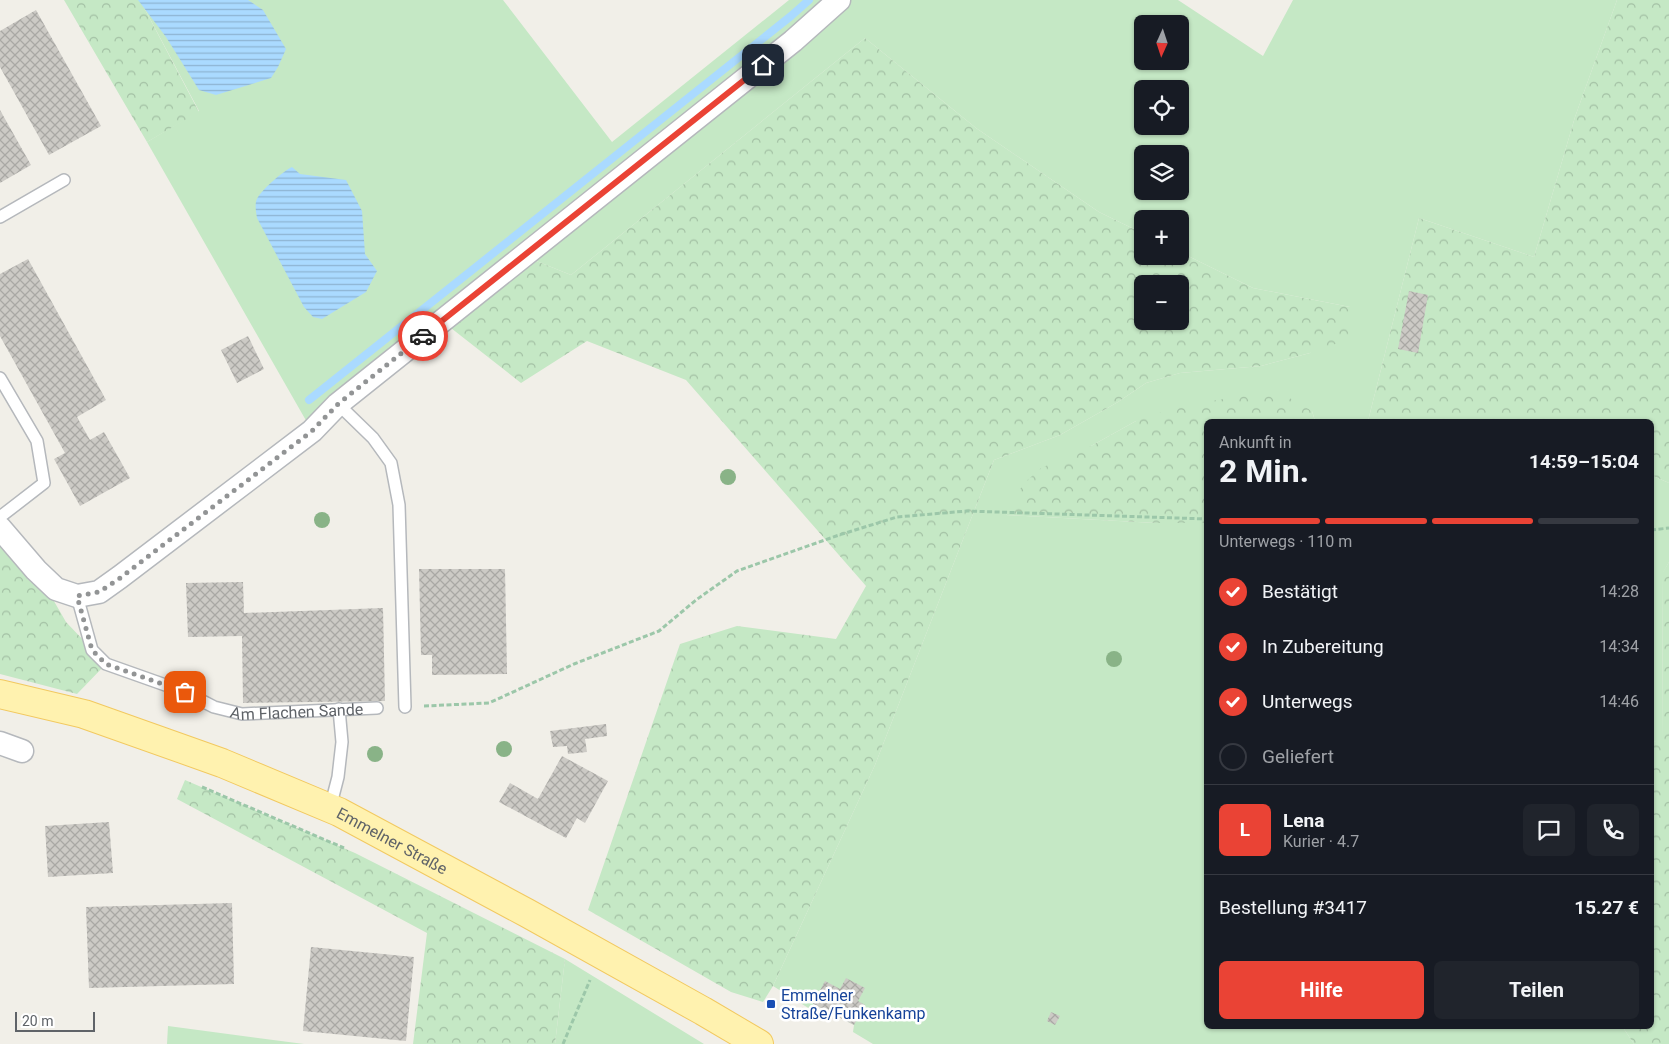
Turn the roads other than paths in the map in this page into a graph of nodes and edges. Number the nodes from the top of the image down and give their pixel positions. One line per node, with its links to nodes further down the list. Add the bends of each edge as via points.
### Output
1 (839, 0): 5 (street, via 793,41)
2 (64, 180): 3 (lane)
3 (0, 216)
4 (0, 378): 6 (lane, via 37,441 44,483)
5 (338, 404): 8 (street, via 312,431 120,578 99,592); 10 (lane, via 373,438 391,463 399,505)
6 (0, 516)
7 (0, 528): 8 (street, via 56,589)
8 (77, 596): 12 (lane, Am Flachen Sande, via 92,650 106,664 185,692 214,707 242,714)
9 (0, 694): 15 (main road, Emmelner Straße, via 84,714 222,763)
10 (405, 707)
11 (377, 708): 12 (lane, Am Flachen Sande)
12 (339, 709): 15 (lane, via 342,742)
13 (0, 743): 14 (street)
14 (22, 750)
15 (330, 808): 16 (main road, Emmelner Straße)
16 (759, 1044)

